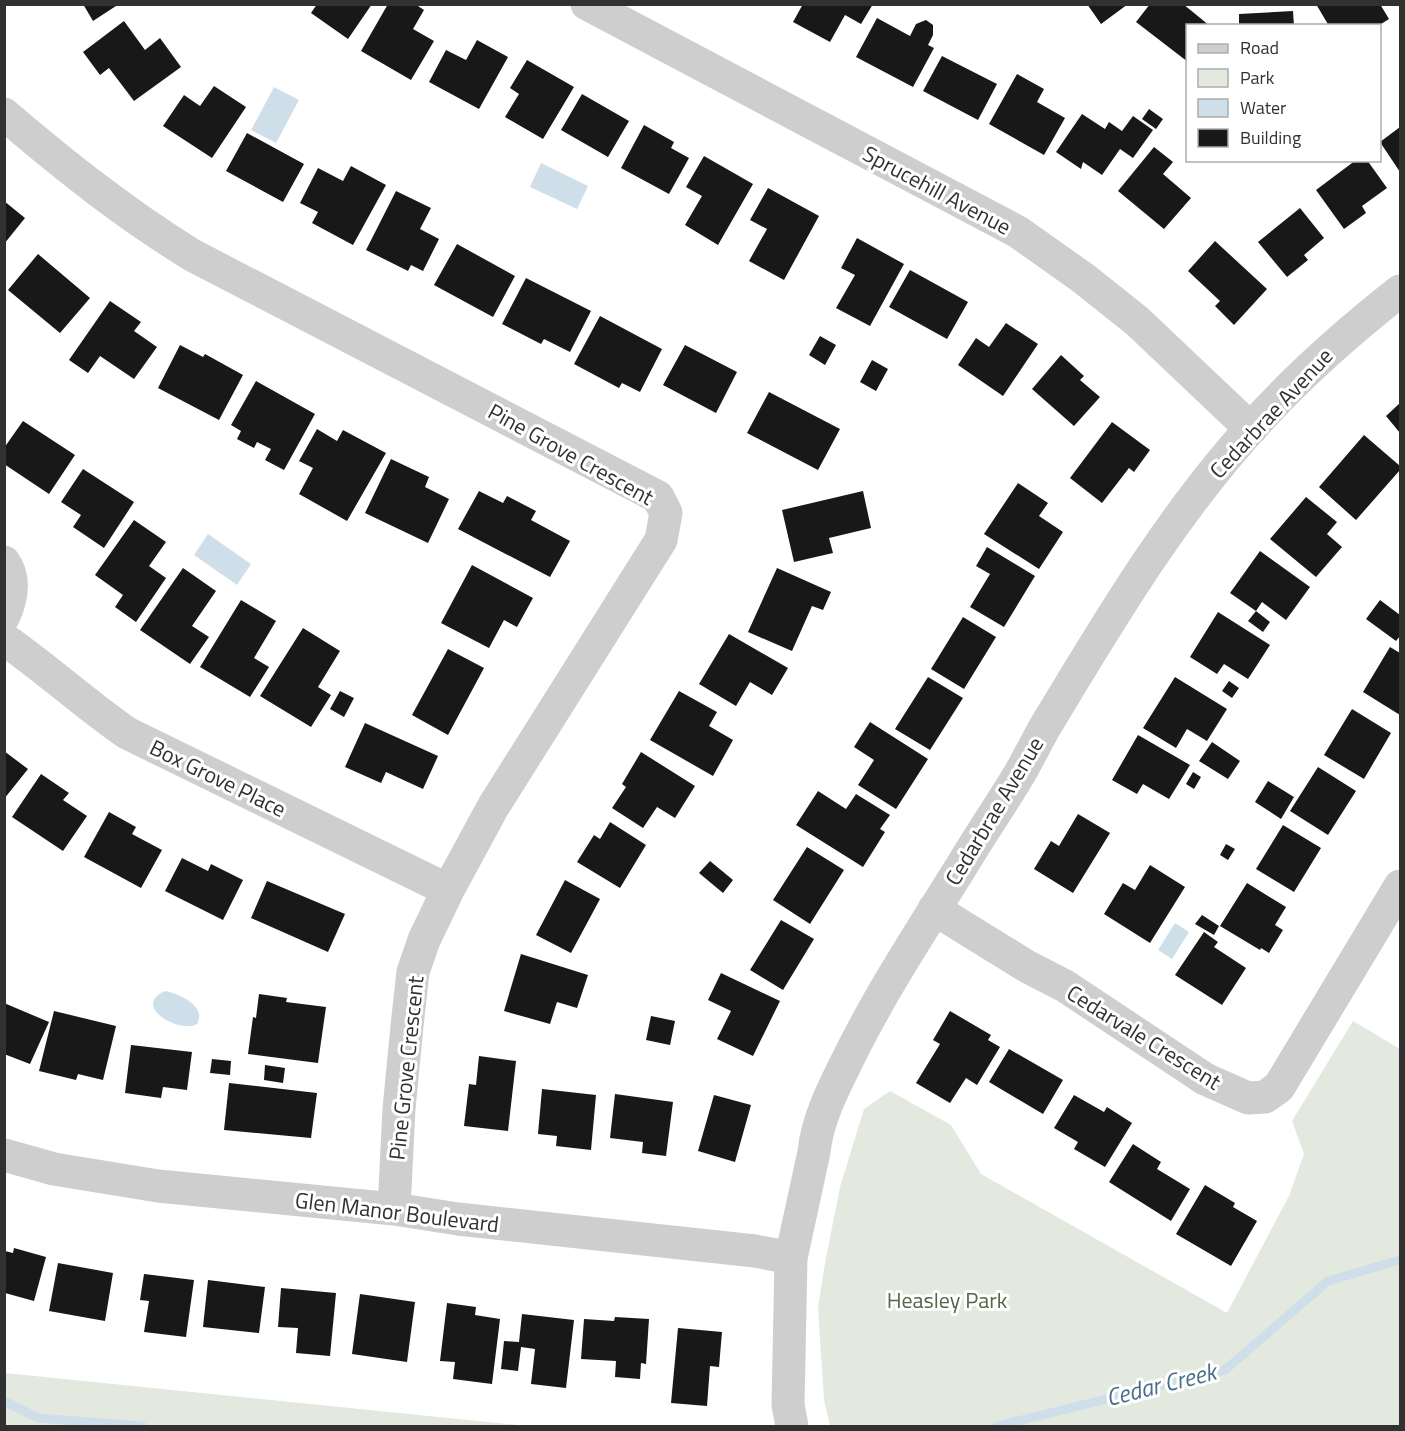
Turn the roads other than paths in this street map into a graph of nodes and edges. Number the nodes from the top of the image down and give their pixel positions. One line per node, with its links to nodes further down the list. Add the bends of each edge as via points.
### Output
1 (587, 4): 4 (street, Sprucehill Avenue, via 1018,232 1137,321)
2 (4, 114): 9 (street, Pine Grove Crescent, via 94,189 192,255 658,497 666,513 661,540 493,807)
3 (1401, 291): 4 (street, Cedarbrae Avenue, via 1324,353)
4 (1251, 429): 10 (street, Cedarbrae Avenue, via 1197,494 1141,572)
5 (4, 562): 6 (street, via 12,582 11,600)
6 (4, 616)
7 (4, 639): 9 (street, Box Grove Place, via 127,734)
8 (1401, 886): 10 (street, Cedarvale Crescent, via 1279,1087 1265,1097 1248,1098 1205,1079 1065,986)
9 (448, 890): 12 (street, Pine Grove Crescent, via 413,972 399,1109)
10 (934, 909): 13 (street, Cedarbrae Avenue, via 862,1030 827,1106 816,1136)
11 (4, 1155): 12 (street, Glen Manor Boulevard, via 127,1182)
12 (394, 1209): 13 (street, Glen Manor Boulevard, via 458,1220)
13 (792, 1258): 14 (street, Cedarbrae Avenue, via 788,1405)
14 (792, 1426)

